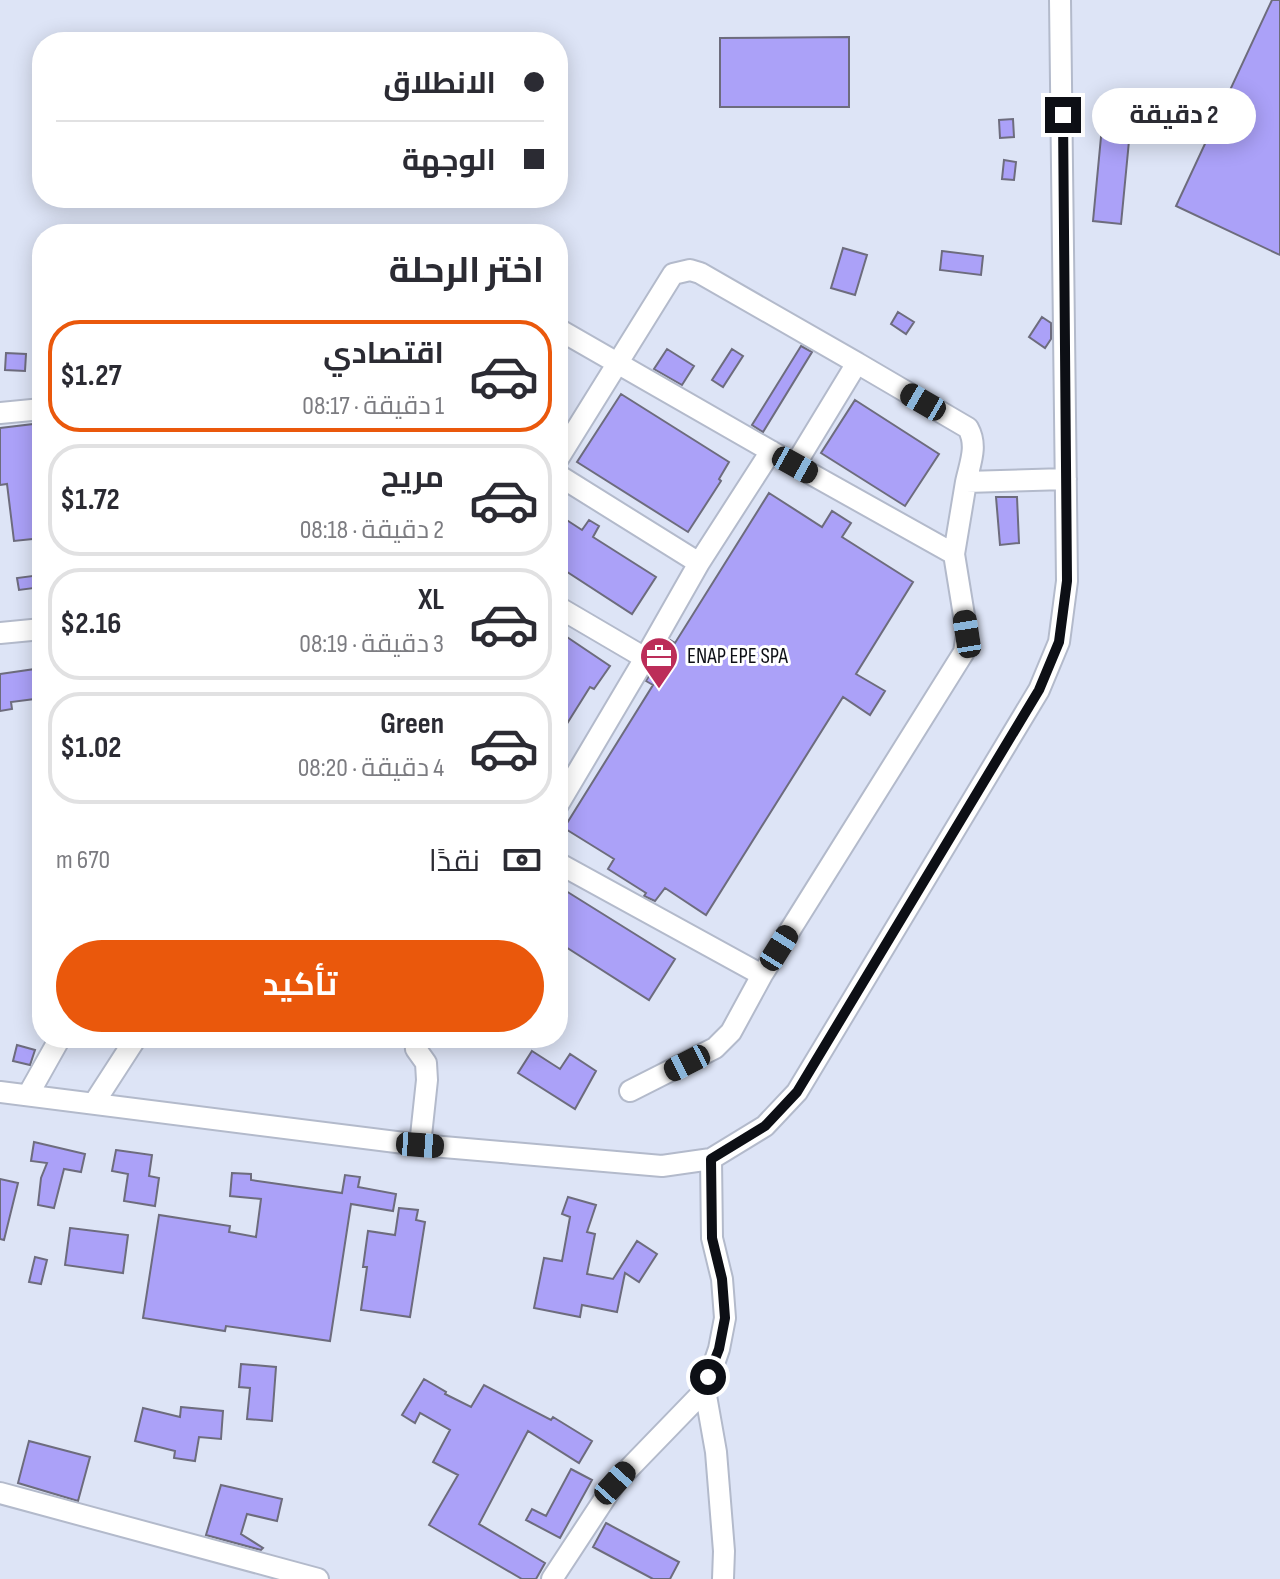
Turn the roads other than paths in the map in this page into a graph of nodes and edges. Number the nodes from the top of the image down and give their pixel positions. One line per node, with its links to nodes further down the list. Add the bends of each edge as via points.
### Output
1 (1060, 0): 10 (street)
2 (568, 335): 3 (street)
3 (617, 363): 4 (street, via 673,274 690,270); 7 (street); 8 (street)
4 (857, 363): 9 (street); 12 (street, via 968,428 974,438)
5 (32, 410): 6 (street)
6 (0, 413)
7 (568, 443)
8 (771, 451): 9 (street); 14 (street)
9 (795, 465): 13 (street)
10 (1066, 479): 12 (street); 30 (street, via 1067,581 1059,642 1039,690 797,1092 765,1126)
11 (568, 481): 14 (street)
12 (966, 482): 13 (street)
13 (954, 554): 21 (street, via 967,634 964,652)
14 (699, 563): 18 (street)
15 (568, 613): 18 (street)
16 (32, 630): 17 (street)
17 (0, 633)
18 (645, 658): 19 (street)
19 (568, 788)
20 (568, 868): 21 (street)
21 (762, 975): 25 (street, via 731,1032 715,1048)
22 (54, 1048): 27 (street)
23 (130, 1048): 28 (street)
24 (416, 1048): 29 (street, via 426,1063 427,1080)
25 (630, 1091)
26 (0, 1092): 27 (street)
27 (28, 1095): 28 (street)
28 (94, 1103): 29 (street)
29 (420, 1145): 30 (street, via 662,1166)
30 (711, 1159): 31 (street, via 712,1238 725,1318)
31 (705, 1390): 35 (street, via 615,1483); 36 (street, via 716,1452)
32 (0, 1493): 33 (street)
33 (268, 1573): 34 (street)
34 (318, 1579)
35 (552, 1579)
36 (723, 1579)

